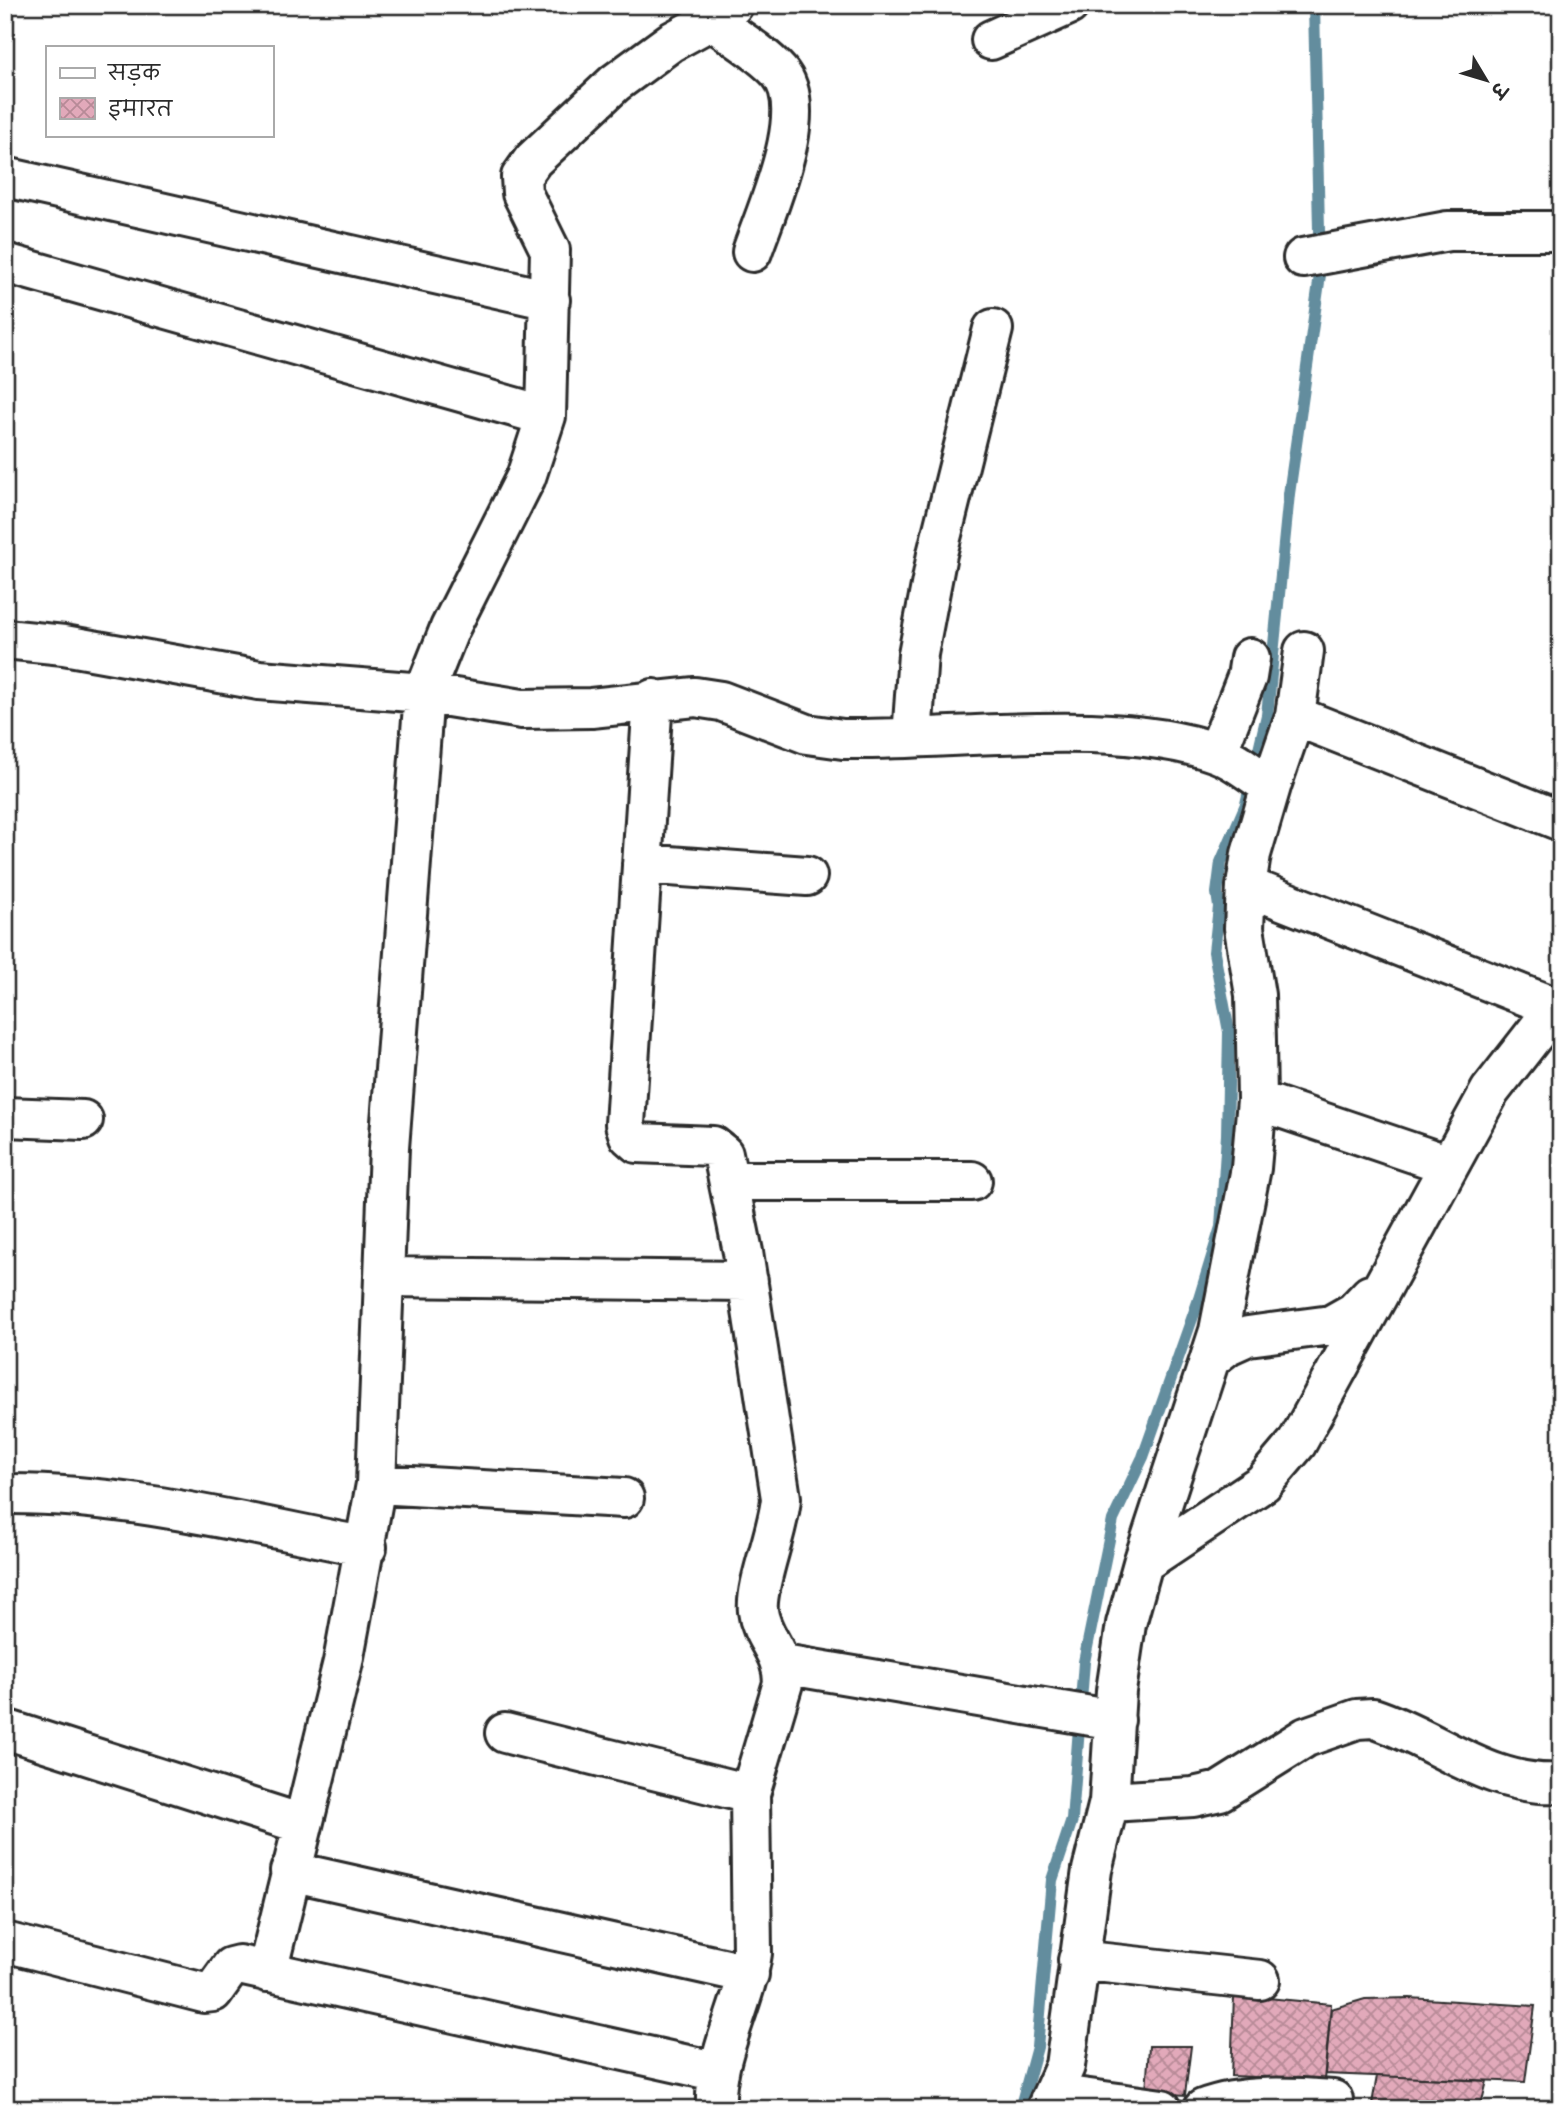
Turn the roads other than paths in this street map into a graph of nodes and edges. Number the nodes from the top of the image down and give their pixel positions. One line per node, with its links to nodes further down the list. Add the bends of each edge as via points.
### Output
1 (1069, 5): 3 (street)
2 (722, 13): 6 (street, via 780,73 789,90 792,113 786,150); 9 (street, via 614,83 521,177 522,193 551,250)
3 (991, 40)
4 (5, 177): 9 (street)
5 (1561, 231): 7 (street, via 1448,231)
6 (752, 252)
7 (1319, 256)
8 (5, 263): 11 (street)
9 (550, 300): 11 (street)
10 (993, 329): 18 (street, via 937,554 918,654)
11 (546, 416): 15 (street, via 526,477 450,628)
12 (5, 639): 15 (street, via 259,680)
13 (1304, 651): 17 (street)
14 (1250, 658): 19 (street)
15 (424, 693): 16 (street, via 557,710); 32 (street, via 389,1148)
16 (653, 699): 18 (street, via 721,701 807,734 843,739); 22 (street)
17 (1295, 716): 20 (street); 21 (street)
18 (912, 737): 19 (street, via 1115,736 1158,740)
19 (1224, 756): 20 (street)
20 (1267, 782): 24 (street)
21 (1561, 821)
22 (642, 864): 23 (street); 30 (street, via 625,1124 637,1143 713,1146 723,1154)
23 (807, 876)
24 (1246, 886): 25 (street); 26 (street, via 1244,928 1255,995)
25 (1556, 1009): 29 (street, via 1490,1091)
26 (1257, 1100): 29 (street); 35 (street, via 1251,1168)
27 (5, 1117): 28 (street)
28 (83, 1120)
29 (1449, 1165): 33 (street)
30 (729, 1181): 31 (street); 34 (street)
31 (972, 1181)
32 (384, 1278): 34 (street); 36 (street)
33 (1386, 1278): 35 (street, via 1354,1312 1331,1325 1248,1336); 40 (street, via 1297,1443 1263,1483)
34 (748, 1281): 41 (street, via 781,1498 757,1611)
35 (1210, 1359): 40 (street)
36 (376, 1484): 38 (street); 39 (street)
37 (5, 1494): 39 (street, via 139,1504)
38 (624, 1498)
39 (367, 1546): 48 (street)
40 (1143, 1563): 42 (street)
41 (783, 1664): 42 (street); 46 (street, via 778,1704)
42 (1092, 1716): 47 (street)
43 (5, 1729): 48 (street)
44 (505, 1733): 46 (street)
45 (1561, 1783): 47 (street, via 1518,1782 1487,1772 1373,1718 1356,1719 1306,1737 1220,1791)
46 (750, 1794): 53 (street, via 753,1923)
47 (1110, 1802): 51 (street, via 1092,1870)
48 (302, 1824): 49 (street)
49 (290, 1871): 52 (street); 53 (street)
50 (5, 1942): 52 (street, via 204,1993 213,1992 231,1967)
51 (1078, 1960): 54 (street); 57 (street, via 1065,2066)
52 (267, 1972): 55 (street)
53 (749, 1973): 55 (street)
54 (1261, 1980)
55 (718, 2090)
56 (1333, 2100): 59 (street, via 1256,2099)
57 (1050, 2101): 58 (street)
58 (1162, 2109)
59 (1203, 2109)

